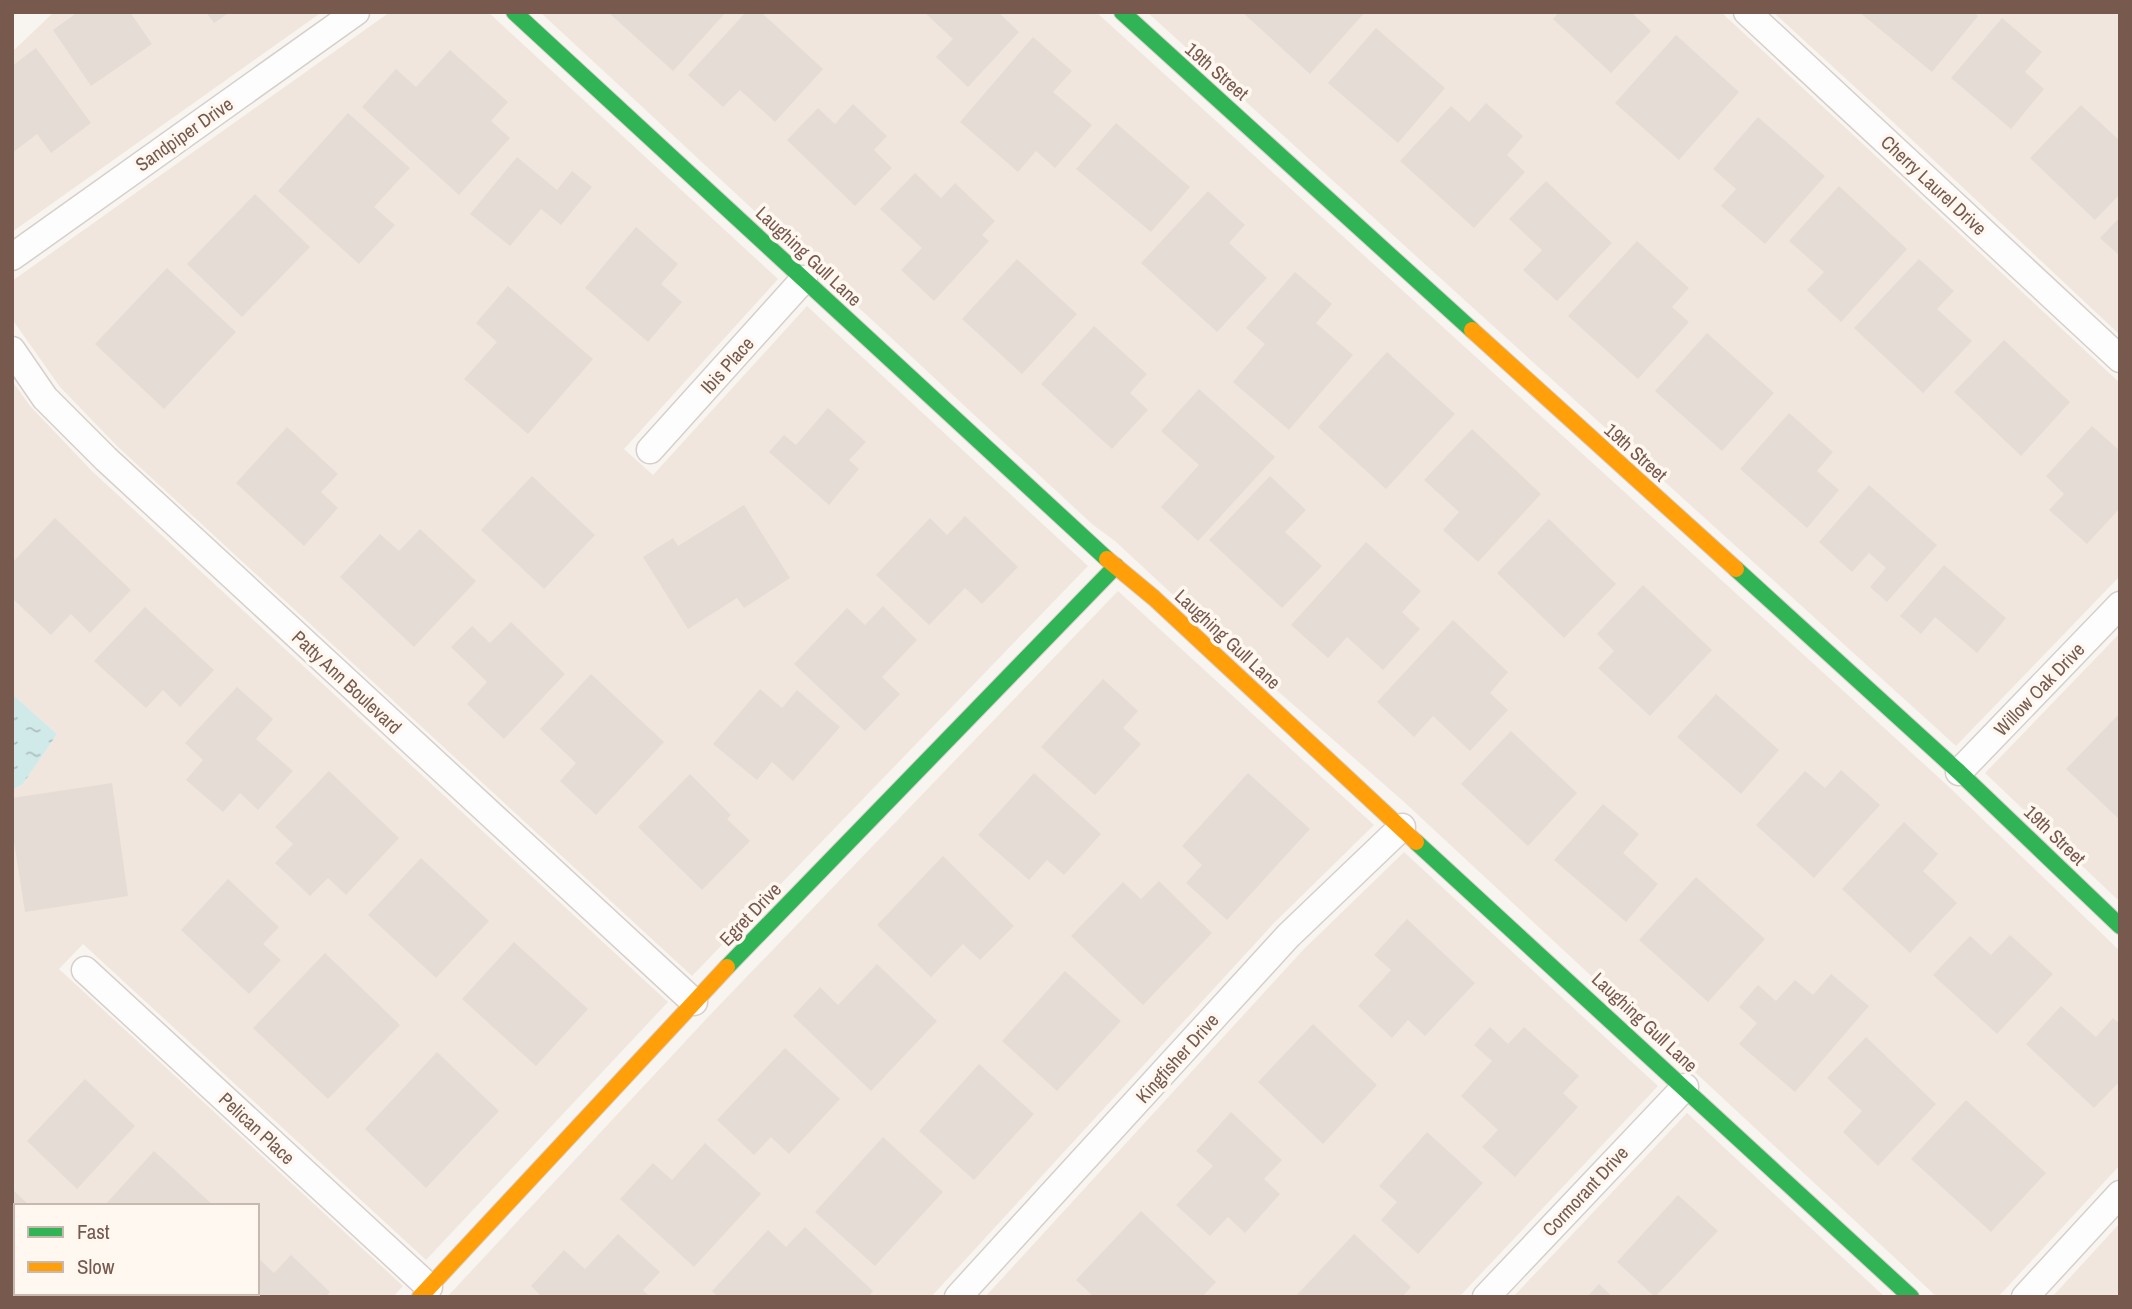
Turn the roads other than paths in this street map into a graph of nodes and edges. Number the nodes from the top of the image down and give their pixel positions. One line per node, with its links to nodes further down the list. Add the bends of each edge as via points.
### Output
1 (356, 12): 5 (street, Sandpiper Drive)
2 (514, 12): 6 (street, Laughing Gull Lane)
3 (1122, 12): 12 (street, 19th Street)
4 (1747, 12): 8 (street, Cherry Laurel Drive)
5 (12, 257)
6 (804, 279): 9 (street, Ibis Place); 10 (street, Laughing Gull Lane)
7 (12, 350): 16 (street, Patty Ann Boulevard, via 46,398 106,459)
8 (2120, 359)
9 (650, 450)
10 (1116, 566): 13 (street, Laughing Gull Lane); 16 (street, Egret Drive)
11 (2120, 605): 12 (street, Willow Oak Drive)
12 (1959, 772): 14 (street, 19th Street)
13 (1402, 827): 17 (street, Laughing Gull Lane); 20 (street, Kingfisher Drive, via 1288,936)
14 (2120, 926)
15 (85, 970): 19 (street, Pelican Place)
16 (694, 1002): 19 (street, Egret Drive)
17 (1685, 1087): 21 (street, Cormorant Drive); 22 (street, Laughing Gull Lane)
18 (2120, 1194): 23 (street)
19 (424, 1292)
20 (958, 1297)
21 (1486, 1297)
22 (1911, 1297)
23 (2025, 1297)

